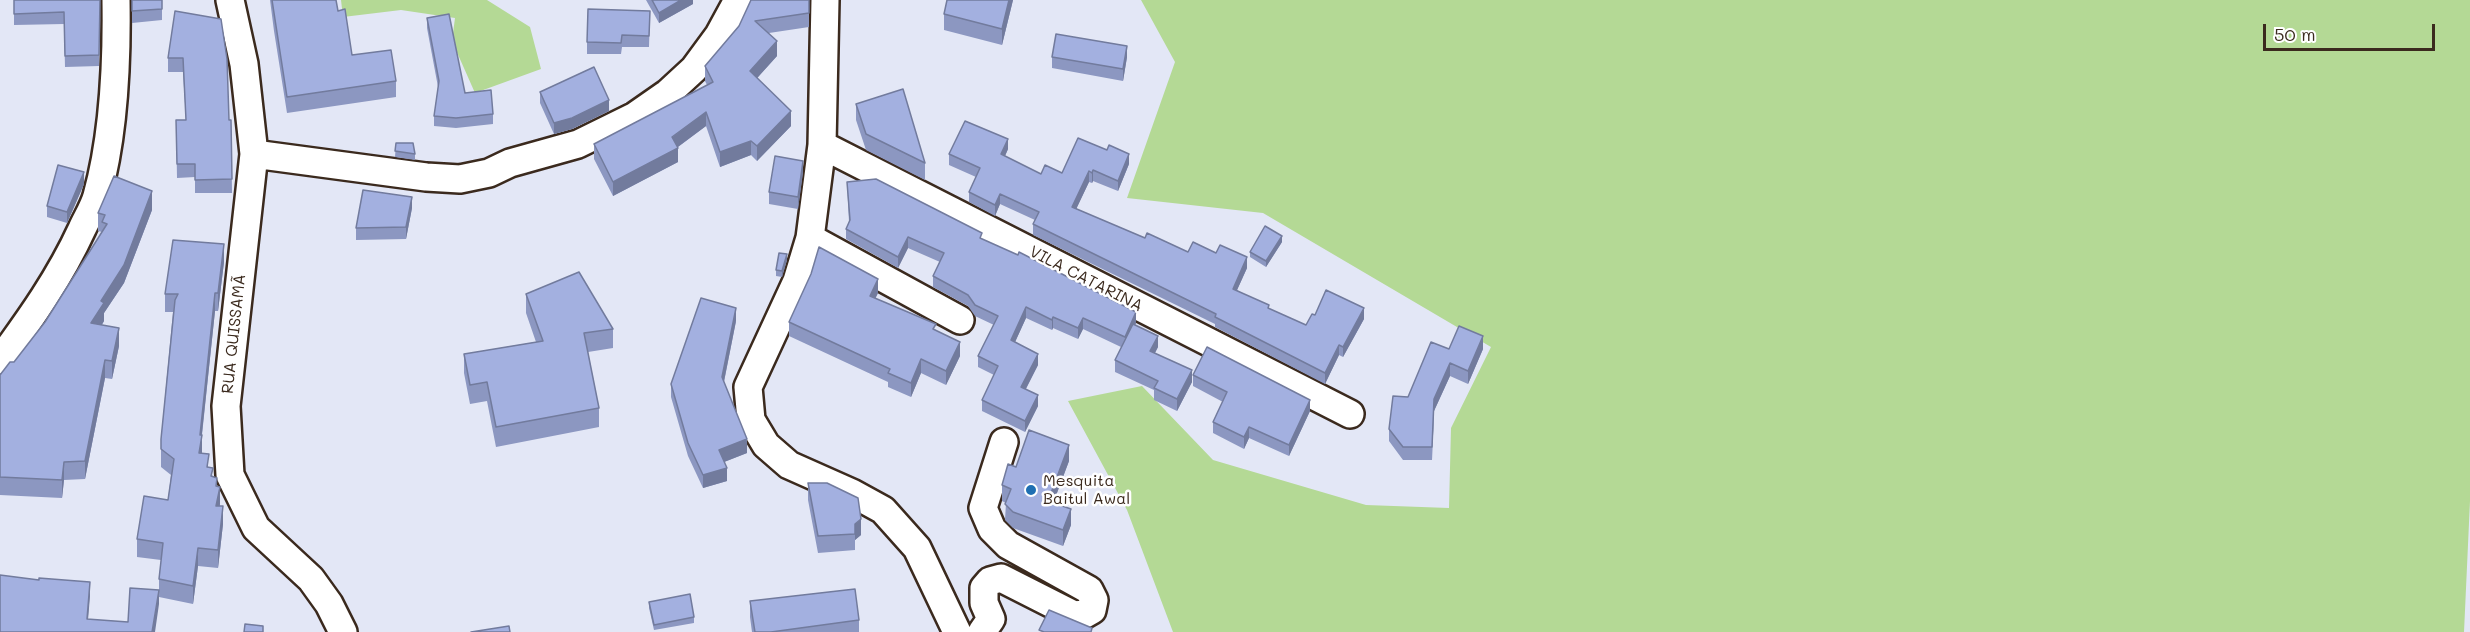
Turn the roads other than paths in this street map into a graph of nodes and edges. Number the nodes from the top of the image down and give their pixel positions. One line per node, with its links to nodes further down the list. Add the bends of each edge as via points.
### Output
1 (116, 0): 9 (street, via 108,144 97,197 42,304)
2 (230, 0): 6 (street, RUA QUISSAMÃ, via 244,64)
3 (738, 0): 6 (street, via 694,69 635,117 578,144 510,163 489,173 460,179 426,177)
4 (825, 0): 5 (street)
5 (822, 145): 7 (street); 10 (street, VILA CATARINA)
6 (254, 154): 12 (street, RUA QUISSAMÃ, via 226,406 230,475 256,528 311,579)
7 (810, 238): 8 (street); 13 (street, via 797,281 748,387 751,420 766,444 789,465 883,510 917,548)
8 (960, 320)
9 (0, 360)
10 (1350, 414)
11 (1004, 442): 14 (street, via 983,508 992,529 1008,545 1089,590 1094,600 1092,610 1074,615 1001,578 990,581 984,588 984,603 991,619)
12 (343, 632)
13 (957, 632)
14 (982, 632)

